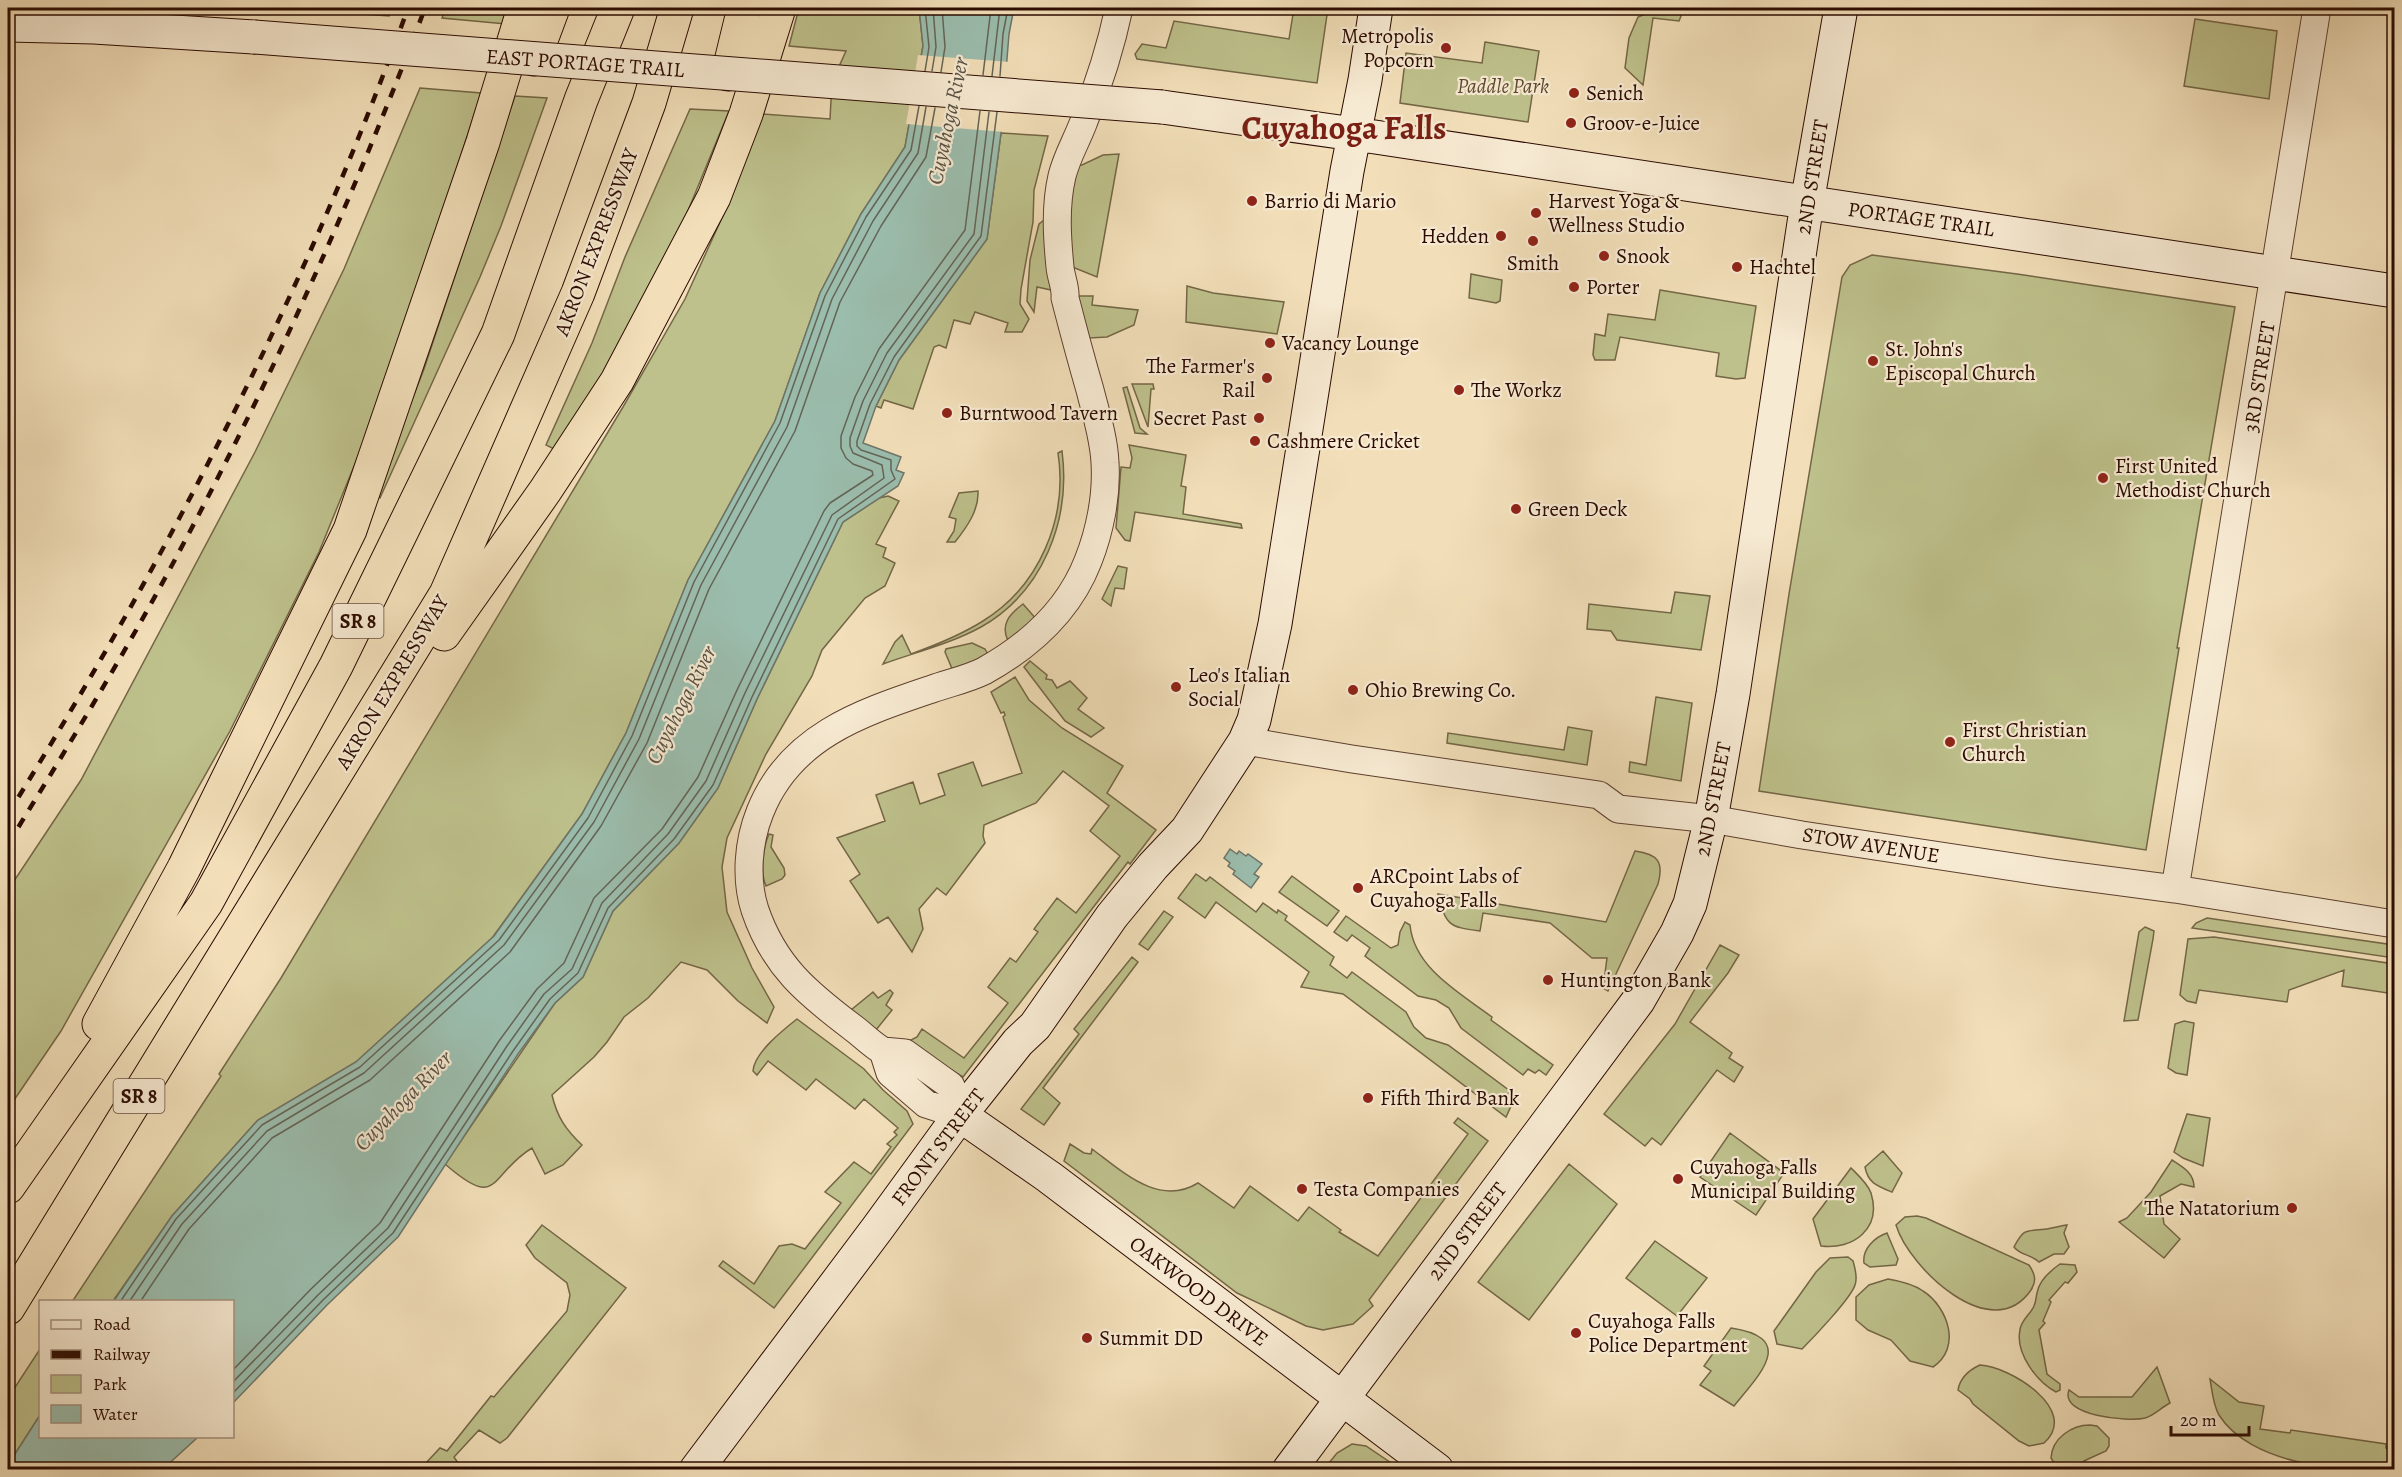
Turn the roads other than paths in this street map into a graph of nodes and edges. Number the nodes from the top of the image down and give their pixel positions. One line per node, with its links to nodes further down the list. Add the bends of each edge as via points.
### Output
1 (524, 8): 25 (highway, via 483,142 350,530 184,868)
2 (553, 8): 12 (highway)
3 (618, 8): 25 (highway, SR 8, via 498,334 336,666 206,903)
4 (677, 8): 21 (highway, AKRON EXPRESSWAY / SR 8, via 648,103 578,293 446,594)
5 (744, 8): 13 (highway)
6 (779, 8): 21 (highway, via 746,114 714,197 617,381 545,491)
7 (1119, 8): 24 (street, via 1084,122 1067,157 1059,197 1061,278 1105,462 1100,522 1088,562 1056,614 1023,647 981,672 856,717 807,746 774,784 755,827 750,863 752,897 760,924 783,966 805,990 884,1052 905,1053 951,1086)
8 (1376, 8): 15 (main road)
9 (1841, 8): 16 (main road, 2ND STREET)
10 (2317, 8): 17 (street, 3RD STREET)
11 (8, 25): 12 (main road, EAST PORTAGE TRAIL, bridge, via 254,37)
12 (534, 59): 13 (main road, EAST PORTAGE TRAIL, bridge)
13 (728, 74): 14 (main road, EAST PORTAGE TRAIL, bridge)
14 (1162, 107): 15 (main road, PORTAGE TRAIL)
15 (1353, 134): 16 (main road, PORTAGE TRAIL); 19 (main road, FRONT STREET, via 1275,624 1254,720)
16 (1807, 203): 17 (main road, PORTAGE TRAIL); 20 (main road, 2ND STREET)
17 (2276, 272): 18 (main road, PORTAGE TRAIL); 22 (street, 3RD STREET)
18 (2394, 291)
19 (1245, 741): 20 (street, STOW AVENUE, via 1599,795 1618,808); 24 (main road, FRONT STREET, via 1187,830 1113,916 1035,1026)
20 (1711, 819): 22 (street, STOW AVENUE); 27 (main road, 2ND STREET, via 1690,904 1638,1001)
21 (269, 883): 26 (highway, AKRON EXPRESSWAY / SR 8)
22 (2175, 889): 23 (street, STOW AVENUE)
23 (2394, 924)
24 (960, 1115): 27 (main road, OAKWOOD DRIVE, via 1049,1177); 28 (main road, FRONT STREET)
25 (12, 1181)
26 (8, 1308)
27 (1341, 1397): 29 (main road, 2ND STREET); 30 (main road, OAKWOOD DRIVE)
28 (696, 1470)
29 (1289, 1470)
30 (1437, 1470)

